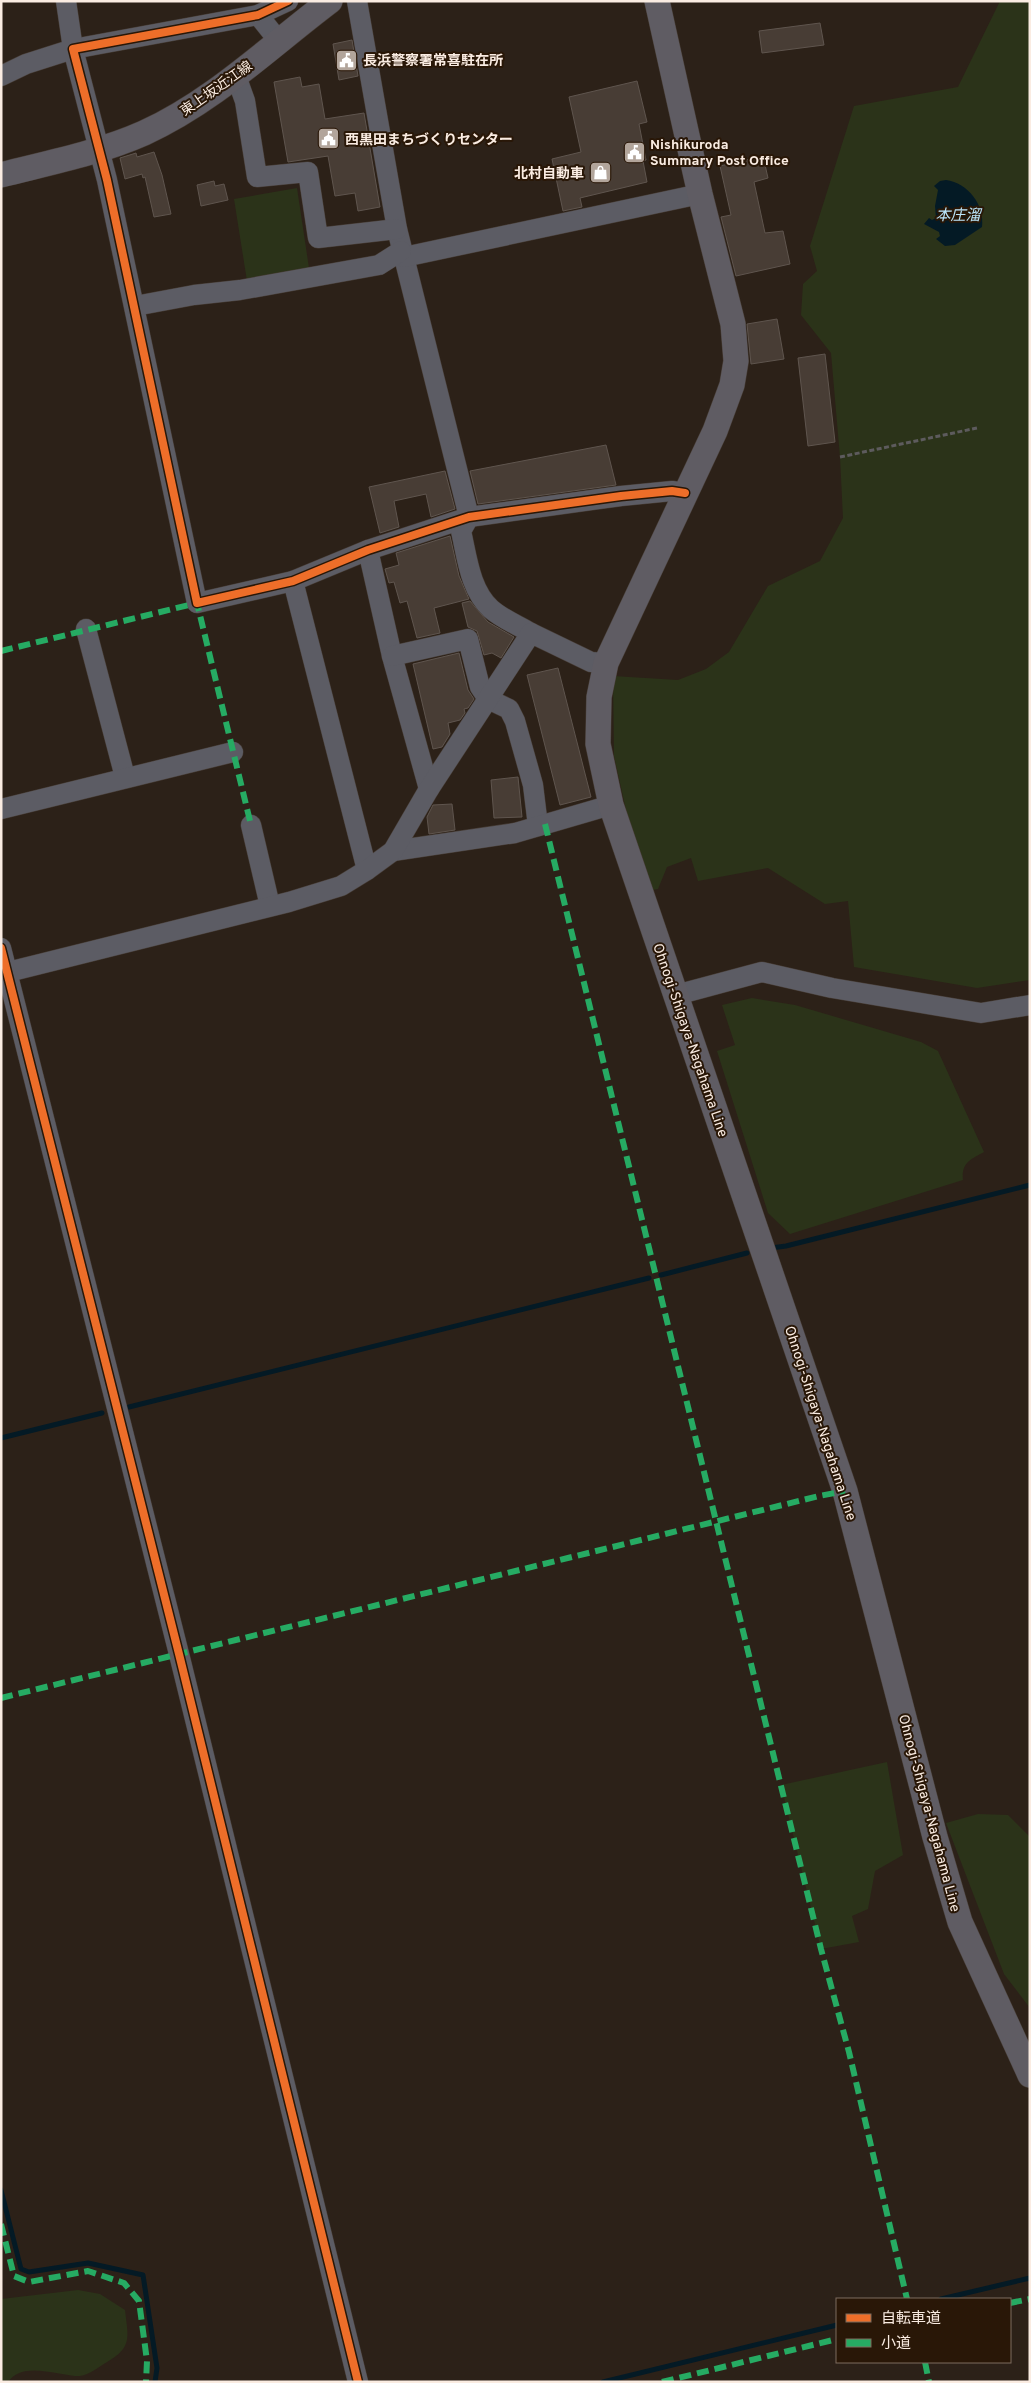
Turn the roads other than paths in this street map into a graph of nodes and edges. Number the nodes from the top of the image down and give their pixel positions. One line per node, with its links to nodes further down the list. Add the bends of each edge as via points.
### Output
1 (66, 1): 8 (street)
2 (288, 1): 6 (street)
3 (330, 1): 7 (main road, 東上坂近江線)
4 (358, 1): 14 (street)
5 (657, 1): 13 (main road, Ohnogi-Shigaya-Nagahama Line)
6 (258, 15): 7 (street); 8 (street)
7 (278, 40): 10 (main road, 東上坂近江線)
8 (73, 49): 9 (street); 11 (street)
9 (1, 76)
10 (236, 76): 11 (main road, 東上坂近江線, via 152,129); 14 (street, via 245,101 257,177 308,172 318,238)
11 (98, 149): 12 (main road, 東上坂近江線); 16 (street)
12 (1, 175)
13 (700, 194): 15 (street); 17 (main road, Ohnogi-Shigaya-Nagahama Line, via 733,324 736,361 732,385 715,431)
14 (397, 229): 15 (street)
15 (403, 254): 16 (street, via 379,265); 18 (street)
16 (135, 306): 20 (street, via 197,602)
17 (685, 494): 18 (street, via 672,491 621,496); 24 (main road, Ohnogi-Shigaya-Nagahama Line)
18 (469, 517): 19 (street); 22 (street, via 461,530 474,583 482,598 492,610)
19 (368, 550): 20 (street); 23 (street)
20 (293, 581): 34 (street)
21 (86, 629): 27 (street)
22 (531, 633): 24 (street, via 591,662); 25 (street)
23 (392, 656): 25 (street, via 468,639 480,687); 28 (street)
24 (606, 664): 29 (main road, Ohnogi-Shigaya-Nagahama Line, via 599,697 598,744)
25 (488, 699): 28 (street); 32 (street, via 510,710 515,721 533,785)
26 (234, 752): 27 (street)
27 (125, 777): 30 (street)
28 (429, 789): 33 (street)
29 (611, 805): 32 (street); 38 (main road, Ohnogi-Shigaya-Nagahama Line)
30 (1, 809)
31 (251, 825): 35 (street)
32 (538, 826): 33 (street, via 515,833)
33 (393, 851): 34 (street)
34 (367, 870): 35 (street, via 341,886)
35 (270, 906): 37 (street)
36 (1, 948): 37 (street)
37 (8, 972): 41 (street)
38 (676, 996): 39 (street, via 762,972 832,988 981,1013); 40 (main road, Ohnogi-Shigaya-Nagahama Line, via 846,1492 934,1837 960,1922)
39 (1030, 1005)
40 (1030, 2075)
41 (358, 2382)

